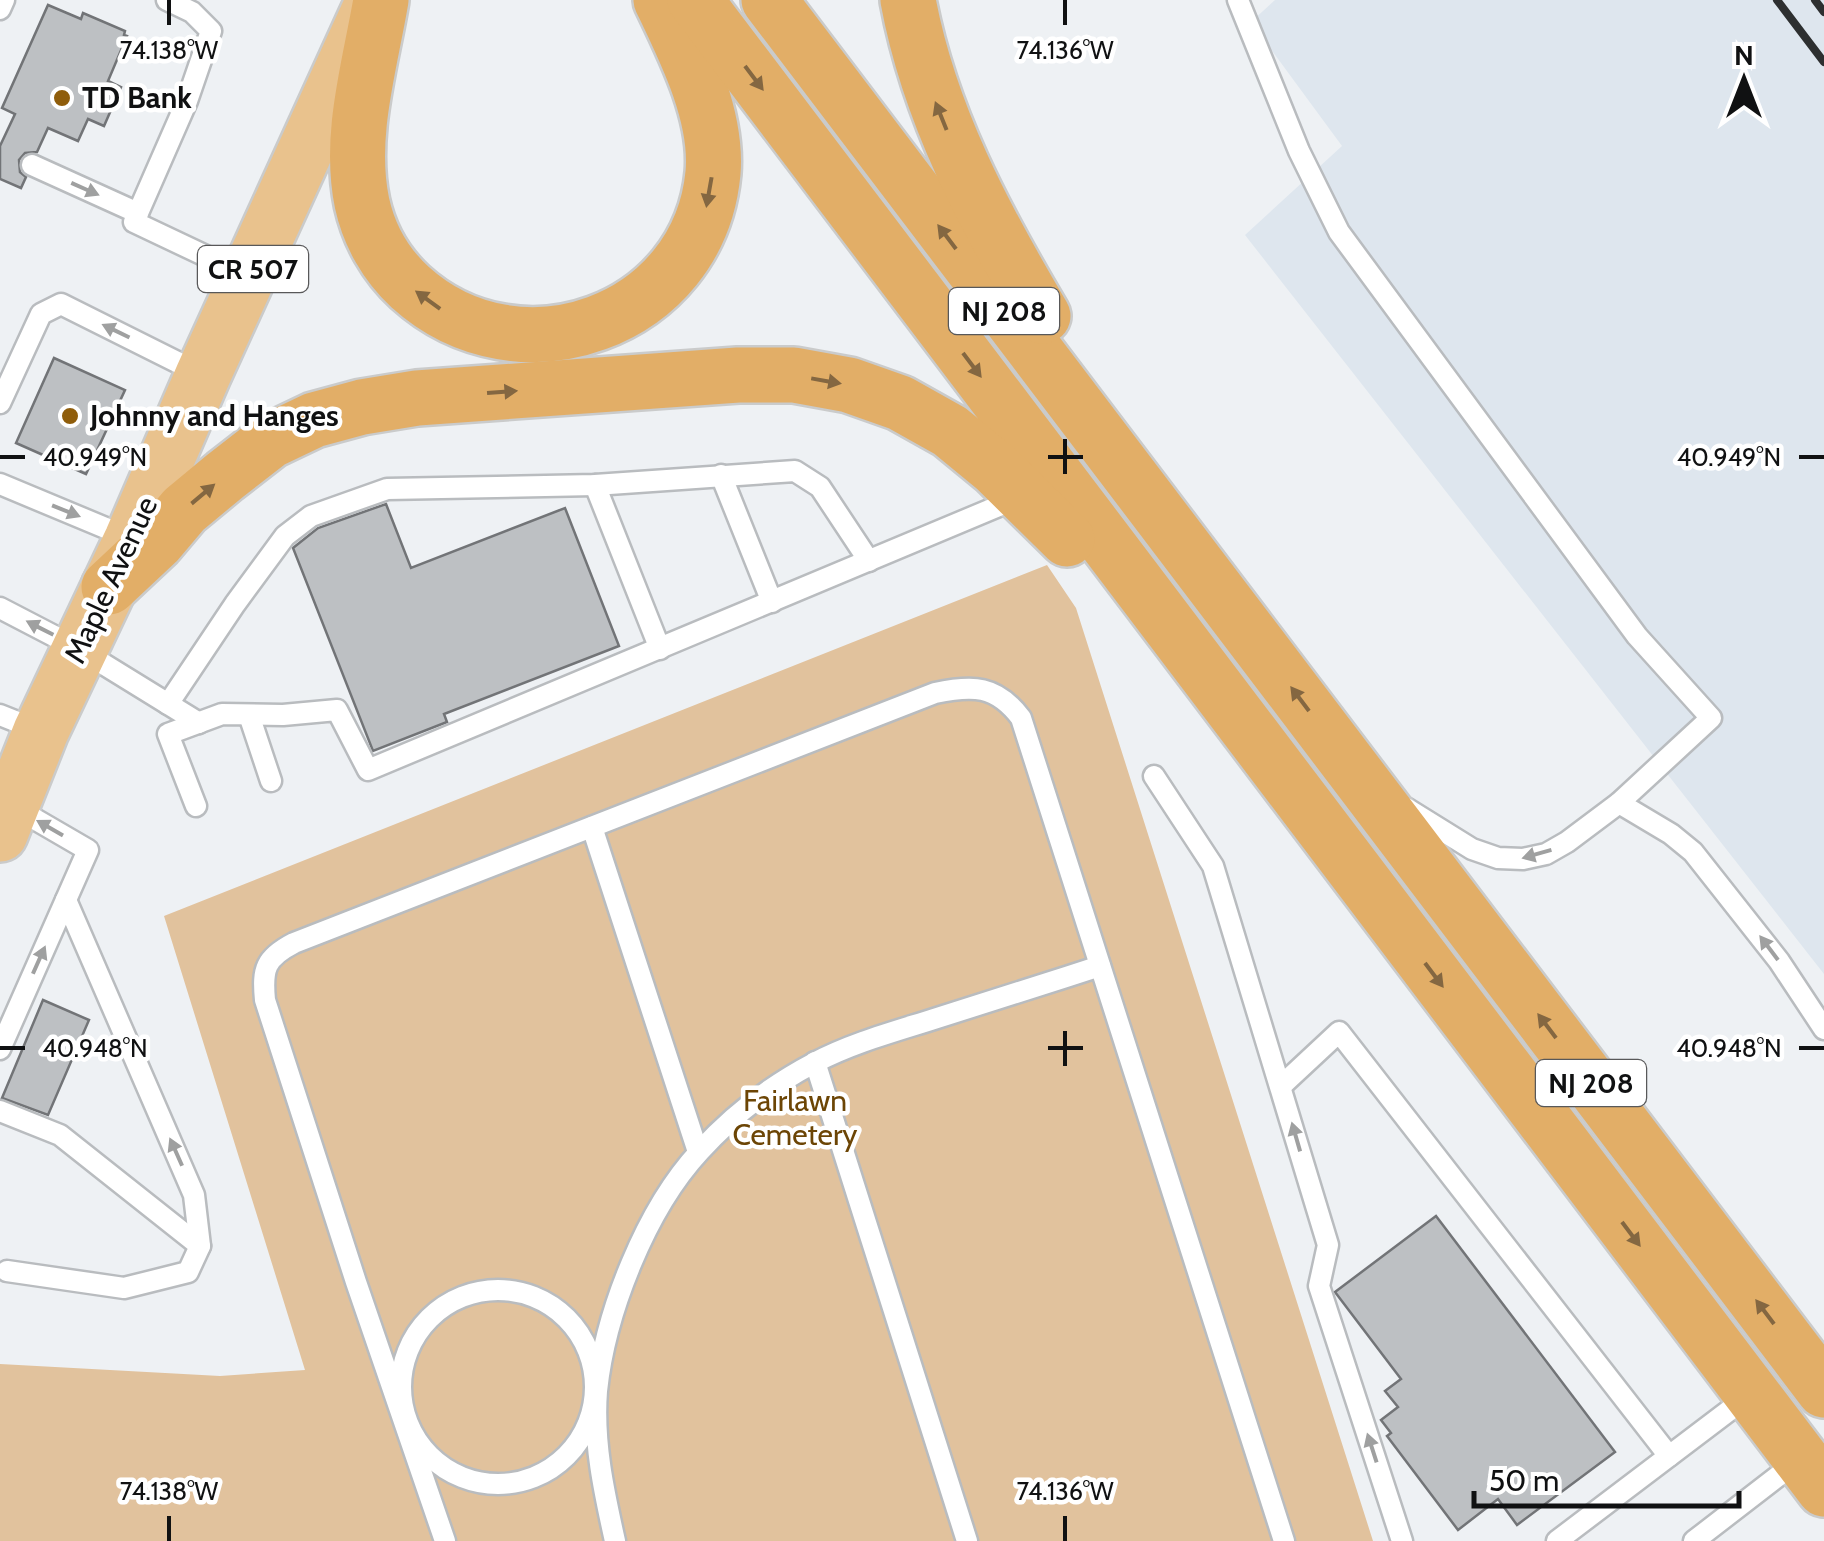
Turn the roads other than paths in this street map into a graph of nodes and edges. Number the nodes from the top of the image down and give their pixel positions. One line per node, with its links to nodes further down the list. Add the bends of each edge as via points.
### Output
1 (4, 0): 10 (lane)
2 (167, 0): 13 (lane, via 211,30)
3 (326, 0): 11 (main road)
4 (378, 0): 5 (highway, one-way to 4, via 711,132 706,212 686,252 630,309 592,327 546,336 464,323 426,302 394,272 372,236 358,160); 11 (main road, Maple Avenue / CR 507)
5 (661, 0)
6 (695, 0): 40 (highway, NJ 208, one-way to 40)
7 (769, 0): 26 (highway, NJ 208, one-way to 7)
8 (908, 0): 26 (highway, one-way to 8, via 1067,354 982,208 928,85)
9 (1238, 0): 36 (lane, via 1339,232 1636,636 1711,718)
10 (0, 9)
11 (348, 57): 14 (main road, Maple Avenue / CR 507)
12 (32, 165): 13 (lane, one-way to 13)
13 (138, 213): 14 (lane, via 134,222)
14 (249, 276): 15 (main road, Maple Avenue / CR 507)
15 (203, 375): 16 (lane, one-way to 16, via 60,304 41,314); 21 (main road, Maple Avenue / CR 507)
16 (0, 403)
17 (722, 475): 19 (lane); 22 (lane, via 796,471 820,487); 24 (lane)
18 (0, 484): 21 (lane, one-way to 21)
19 (596, 485): 27 (lane); 29 (lane, via 387,490 311,516 285,536)
20 (1024, 495): 22 (lane); 23 (highway, one-way to 20, via 184,510 270,441 314,420 416,398 794,375 900,403 950,432); 40 (highway)
21 (132, 538): 23 (main road, Maple Avenue / CR 507)
22 (869, 561): 24 (lane)
23 (109, 587): 28 (main road, Maple Avenue / CR 507)
24 (772, 602): 27 (lane)
25 (0, 608): 28 (lane, one-way to 25)
26 (1241, 620): 34 (highway, NJ 208, one-way to 26)
27 (660, 648): 30 (lane, via 368,770 337,710)
28 (80, 649): 29 (lane); 31 (main road, Maple Avenue / CR 507)
29 (168, 704): 32 (lane)
30 (249, 715): 32 (lane, via 222,714); 35 (lane)
31 (21, 723): 38 (main road, Maple Avenue / CR 507)
32 (199, 723): 37 (lane, via 168,734)
33 (1154, 776): 46 (lane, via 1213,866)
34 (1358, 777): 36 (lane, one-way to 34, via 1546,854 1498,858 1443,833); 51 (highway, NJ 208, one-way to 34)
35 (271, 781)
36 (1619, 804): 43 (lane, one-way to 36, via 1694,852)
37 (196, 806)
38 (4, 813): 41 (lane, one-way to 38, via 88,850)
39 (592, 827): 42 (lane, via 935,694 976,688 994,693 1022,718); 48 (lane); 54 (lane, via 294,943 266,966 264,1000)
40 (1376, 898): 53 (highway, NJ 208, one-way to 53)
41 (66, 900): 44 (lane, one-way to 41); 49 (lane, one-way to 41, via 194,1195)
42 (1100, 966): 45 (lane); 60 (lane)
43 (1824, 1029)
44 (0, 1049)
45 (815, 1062): 48 (lane, via 746,1108); 59 (lane)
46 (1280, 1086): 55 (lane, via 1339,1032); 61 (lane, one-way to 46, via 1319,1286 1328,1245)
47 (0, 1111): 49 (lane, via 60,1135)
48 (698, 1152): 52 (lane, via 655,1217 619,1294)
49 (200, 1246): 50 (lane, via 188,1272 124,1288)
50 (7, 1270)
51 (1824, 1390)
52 (597, 1392): 54 (lane, via 575,1448 553,1468 504,1485 450,1472); 54 (lane, via 581,1334 558,1310 528,1294 494,1290 460,1297 432,1315 412,1340 400,1394); 58 (lane, via 597,1443)
53 (1752, 1394): 55 (lane); 56 (highway, NJ 208)
54 (404, 1423): 57 (lane)
55 (1669, 1456): 62 (lane)
56 (1812, 1474): 63 (lane)
57 (445, 1541)
58 (615, 1541)
59 (967, 1541)
60 (1284, 1541)
61 (1402, 1541)
62 (1557, 1541)
63 (1694, 1541)

